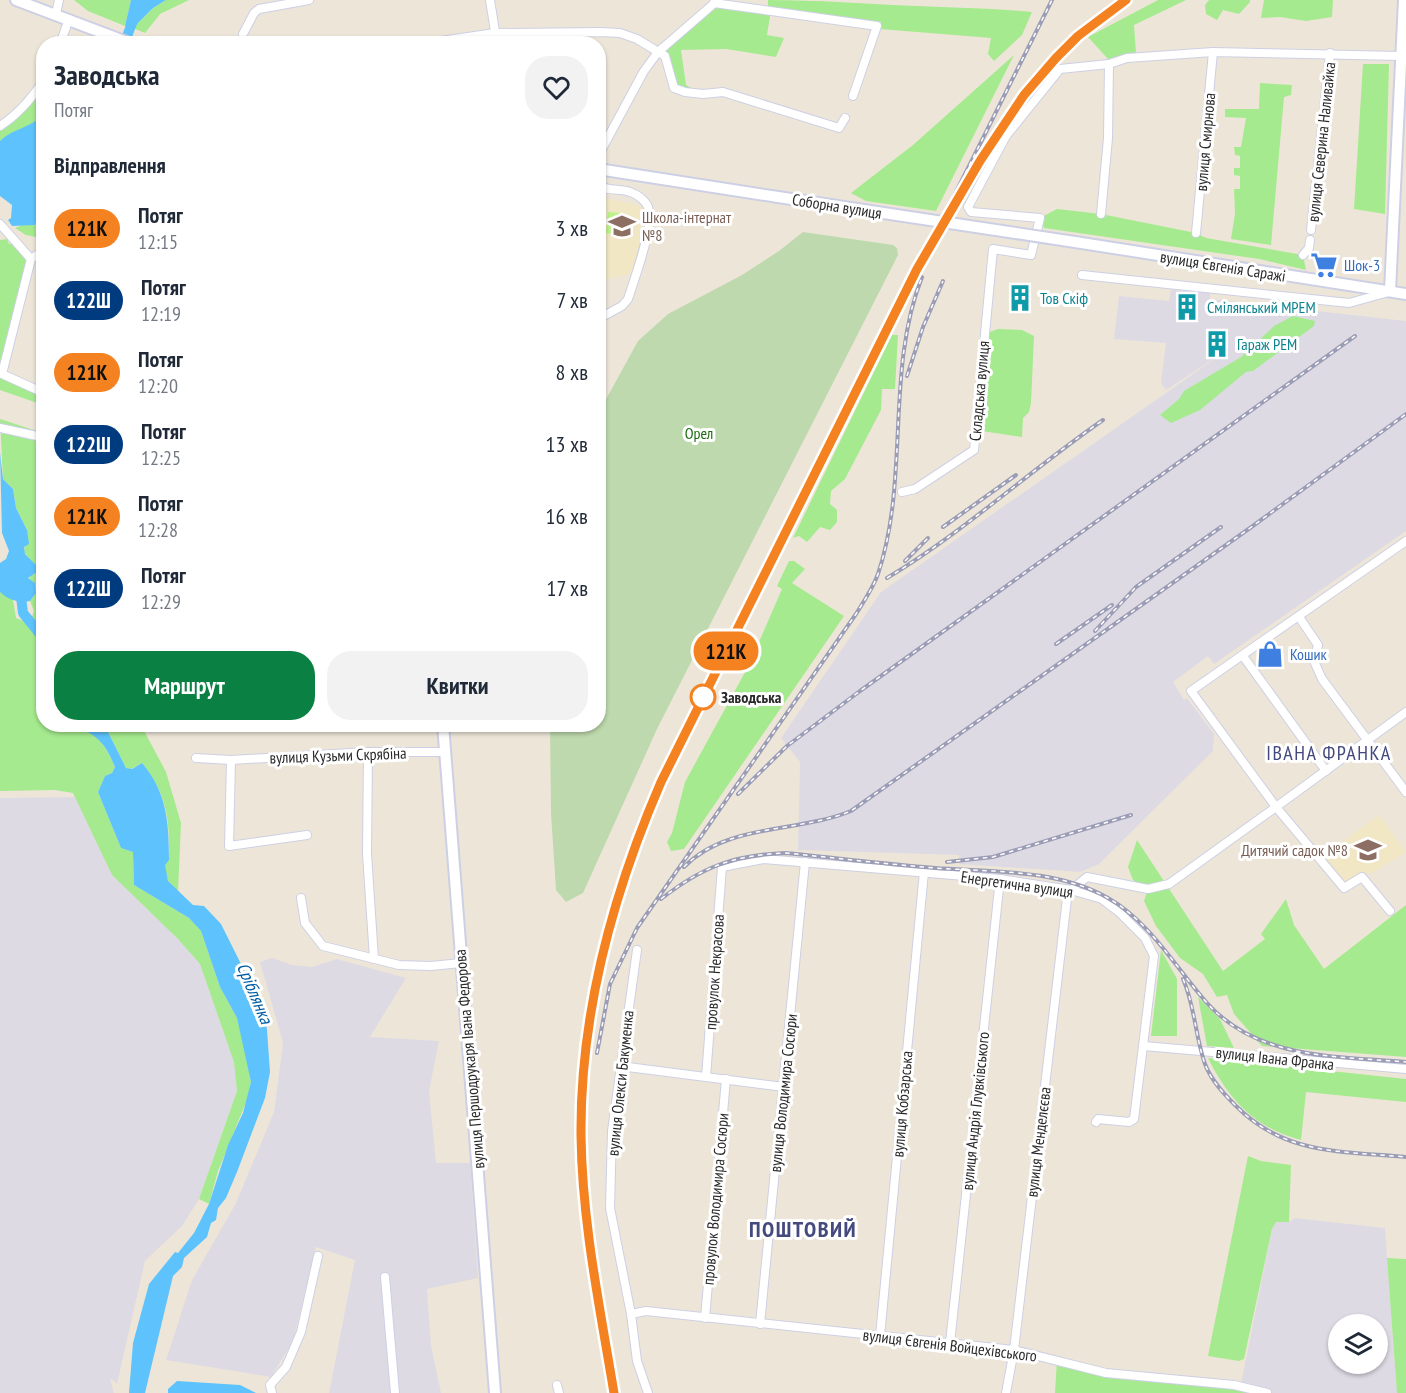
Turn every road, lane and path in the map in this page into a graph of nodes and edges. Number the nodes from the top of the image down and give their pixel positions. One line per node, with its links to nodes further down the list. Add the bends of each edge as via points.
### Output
1 (16, 0): 7 (main road)
2 (59, 0): 7 (street)
3 (309, 0): 10 (street, via 259,9)
4 (490, 0): 9 (street)
5 (1404, 0): 19 (main road)
6 (716, 2): 16 (street); 23 (street, via 877,26)
7 (56, 14): 8 (main road)
8 (69, 19): 11 (street); 12 (main road)
9 (495, 33): 13 (street); 14 (street); 15 (street, via 611,32)
10 (243, 34)
11 (63, 36)
12 (113, 36)
13 (475, 36)
14 (496, 36)
15 (643, 42): 16 (street); 21 (street, via 648,55)
16 (658, 52): 21 (street); 24 (street, via 667,58 674,88 685,92 723,92 839,128)
17 (1213, 52): 18 (street, вулиця Северина Наливайка); 20 (street, вулиця Северина Наливайка, via 1128,58); 32 (street, вулиця Смирнова)
18 (1330, 53): 19 (street, вулиця Северина Наливайка); 31 (street, вулиця Северина Наливайка)
19 (1401, 56): 40 (main road)
20 (1109, 64): 29 (street); 35 (street, вулиця Северина Наливайка, via 1060,69 1006,136 968,207 971,212 1040,218 1031,255)
21 (644, 71): 26 (street)
22 (36, 92): 25 (street, via 13,118)
23 (853, 96)
24 (845, 118)
25 (0, 126)
26 (606, 141)
27 (606, 171): 34 (main road, Соборна вулиця, bridge)
28 (606, 189): 42 (street, via 630,192 644,201 649,212 646,242 628,299)
29 (1101, 214)
30 (0, 224): 38 (street)
31 (1311, 230)
32 (1197, 232)
33 (1310, 240): 36 (street, вулиця Северина Наливайка)
34 (1075, 242): 40 (main road, вулиця Євгенія Саражі)
35 (993, 249): 46 (street, Складська вулиця, via 974,450 915,489)
36 (1303, 255)
37 (36, 256): 38 (street)
38 (31, 259): 43 (street, via 2,374)
39 (1082, 275): 40 (street, via 1349,303)
40 (1390, 291): 41 (main road, вулиця Євгенія Саражі)
41 (1406, 294)
42 (606, 315)
43 (36, 389)
44 (0, 428): 45 (street)
45 (36, 436)
46 (902, 492)
47 (1406, 541): 48 (street)
48 (1299, 617): 49 (street); 52 (street, via 1318,645 1314,661 1322,679)
49 (1243, 656): 57 (street); 59 (street, via 1191,691)
50 (1406, 712): 52 (street)
51 (444, 732): 54 (main road, вулиця Першодрукаря Івана Федорова)
52 (1368, 740): 57 (street); 58 (street)
53 (368, 752): 54 (street, вулиця Кузьми Скрябіна); 56 (street, вулиця Кузьми Скрябіна); 69 (street)
54 (446, 752): 70 (main road, вулиця Першодрукаря Івана Федорова)
55 (196, 758): 56 (street, вулиця Кузьми Скрябіна)
56 (231, 760): 60 (street, via 229,846)
57 (1326, 771): 59 (street)
58 (1406, 792)
59 (1276, 807): 65 (street, via 1169,884 1148,889 1087,877); 67 (street, via 1344,888 1362,877)
60 (306, 835)
61 (805, 862): 62 (street, Енергетична вулиця, via 764,859); 63 (street, Енергетична вулиця); 76 (street, вулиця Володимира Сосюри)
62 (722, 867): 74 (street, провулок Некрасова)
63 (924, 872): 64 (street, Енергетична вулиця); 83 (street, вулиця Кобзарська)
64 (1000, 879): 65 (street, Енергетична вулиця); 84 (street, вулиця Андрія Глувківського)
65 (1069, 890): 71 (street, Енергетична вулиця, via 1102,898 1136,927 1151,949 1153,972); 85 (street, вулиця Менделєєва)
66 (301, 898): 69 (street, via 305,924 323,946)
67 (1389, 911)
68 (637, 950): 72 (street, вулиця Олекси Бакуменка)
69 (374, 959): 70 (street, via 399,965)
70 (461, 963): 88 (main road, вулиця Першодрукаря Івана Федорова)
71 (1144, 1046): 73 (street, вулиця Івана Франка); 77 (street, Енергетична вулиця, via 1134,1119)
72 (620, 1066): 74 (street); 80 (street, вулиця Олекси Бакуменка, via 612,1131 610,1208)
73 (1406, 1069)
74 (706, 1077): 75 (street)
75 (726, 1079): 76 (street); 81 (street, провулок Володимира Сосюри)
76 (784, 1087): 82 (street, вулиця Володимира Сосюри)
77 (1096, 1122)
78 (318, 1256): 86 (street, via 301,1332 286,1367 270,1385)
79 (385, 1277): 87 (street)
80 (631, 1314): 81 (street, вулиця Євгенія Войцехівського, via 646,1311); 89 (street, вулиця Олекси Бакуменка, via 637,1361)
81 (705, 1318): 82 (street, вулиця Євгенія Войцехівського)
82 (760, 1324): 83 (street, вулиця Євгенія Войцехівського)
83 (880, 1336): 84 (street, вулиця Євгенія Войцехівського)
84 (950, 1343): 85 (street, вулиця Євгенія Войцехівського)
85 (1014, 1350): 90 (street, вулиця Менделєєва); 91 (street, вулиця Євгенія Войцехівського, via 1106,1373 1234,1385)
86 (272, 1393)
87 (395, 1393)
88 (495, 1393)
89 (648, 1393)
90 (1006, 1393)
91 (1267, 1393)

